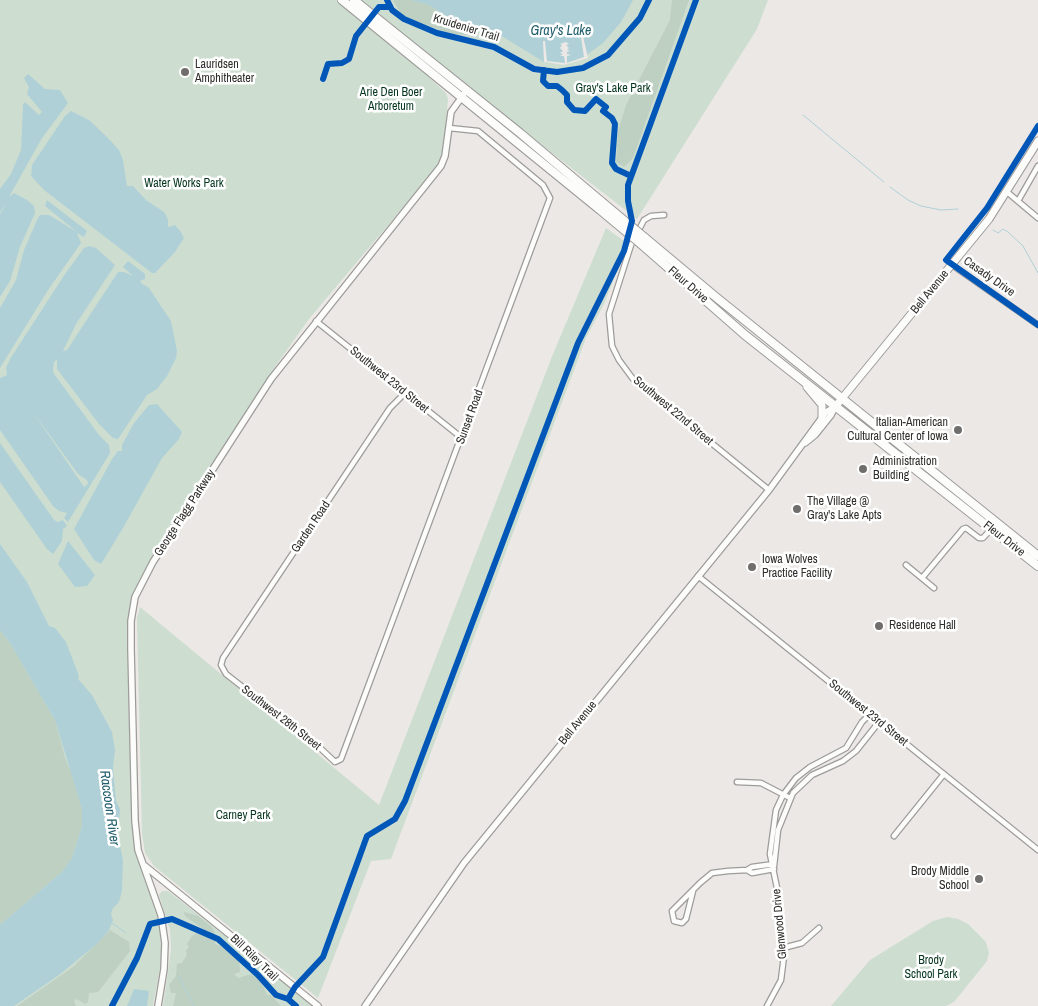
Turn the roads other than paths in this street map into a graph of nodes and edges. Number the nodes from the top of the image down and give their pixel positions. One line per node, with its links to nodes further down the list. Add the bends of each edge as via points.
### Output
1 (342, 0): 4 (main road, Fleur Drive)
2 (354, 0): 3 (main road, Fleur Drive)
3 (467, 91): 4 (street, George Flagg Parkway); 10 (main road, Fleur Drive)
4 (461, 98): 5 (street, George Flagg Parkway, via 451,112); 10 (main road, Fleur Drive)
5 (448, 128): 15 (street, George Flagg Parkway, via 445,156 436,173); 22 (street, Sunset Road, via 478,130 543,185 550,198)
6 (1038, 140): 8 (main road, Bell Avenue)
7 (1038, 166): 9 (street)
8 (1007, 192): 9 (street); 14 (main road, Bell Avenue)
9 (1018, 200): 12 (street)
10 (600, 206): 13 (main road, Fleur Drive, bridge)
11 (664, 215): 24 (street, Southwest 22nd Street, via 644,220 631,245 609,314 612,346 634,379)
12 (1038, 218)
13 (642, 240): 17 (main road, Fleur Drive, via 745,335); 19 (main road, Fleur Drive)
14 (952, 265): 16 (street, Casady Drive); 19 (main road, Bell Avenue)
15 (316, 321): 18 (street, Southwest 23rd Street); 44 (street, George Flagg Parkway, via 266,387 153,562 135,597 130,650 135,821)
16 (1038, 325)
17 (800, 379): 20 (main road, Fleur Drive); 21 (main road, via 820,401)
18 (405, 393): 22 (street, Southwest 23rd Street); 32 (street, Garden Road, via 390,408)
19 (842, 399): 20 (main road, Bell Avenue); 25 (main road, Fleur Drive)
20 (834, 407): 21 (street, Bell Avenue); 23 (street, Bell Avenue, via 831,416); 25 (main road, Fleur Drive)
21 (822, 418): 23 (street, Bell Avenue)
22 (462, 438): 35 (street, Sunset Road)
23 (802, 446): 24 (street, Bell Avenue)
24 (769, 490): 29 (street, Bell Avenue)
25 (994, 526): 26 (main road, Fleur Drive); 28 (main road, Fleur Drive); 30 (street, via 983,538 963,529)
26 (1038, 556)
27 (906, 565): 30 (street)
28 (1038, 566)
29 (698, 576): 33 (street, Southwest 23rd Street); 51 (street, Bell Avenue, via 464,862)
30 (922, 578): 31 (street)
31 (934, 588)
32 (221, 665): 35 (street, Southwest 28th Street, via 226,674 318,746 332,761 338,762)
33 (870, 714): 34 (street, Southwest 23rd Street); 36 (street, Glenwood Drive, via 846,748)
34 (879, 722): 37 (street, Glenwood Drive, via 856,750); 38 (street, Southwest 23rd Street)
35 (342, 756)
36 (830, 757): 37 (street); 40 (street, Glenwood Drive, via 803,772)
37 (834, 764): 41 (street, Glenwood Drive, via 812,775)
38 (944, 774): 42 (street); 43 (street, Southwest 23rd Street)
39 (737, 782): 40 (street, via 761,782)
40 (783, 794): 41 (street); 45 (street, Glenwood Drive, via 772,827 770,854)
41 (790, 798): 45 (street, Glenwood Drive, via 778,830)
42 (894, 836)
43 (1038, 850)
44 (143, 865): 49 (street, George Flagg Parkway, via 161,915 165,943); 50 (street)
45 (774, 866): 46 (street, via 752,873 747,870 712,873); 48 (street, Glenwood Drive)
46 (692, 891): 46 (street, via 672,911 674,921 686,919)
47 (819, 928): 48 (street, via 802,943)
48 (783, 948): 52 (street, Glenwood Drive, via 781,980)
49 (158, 1006)
50 (318, 1006)
51 (365, 1006)
52 (767, 1006)

